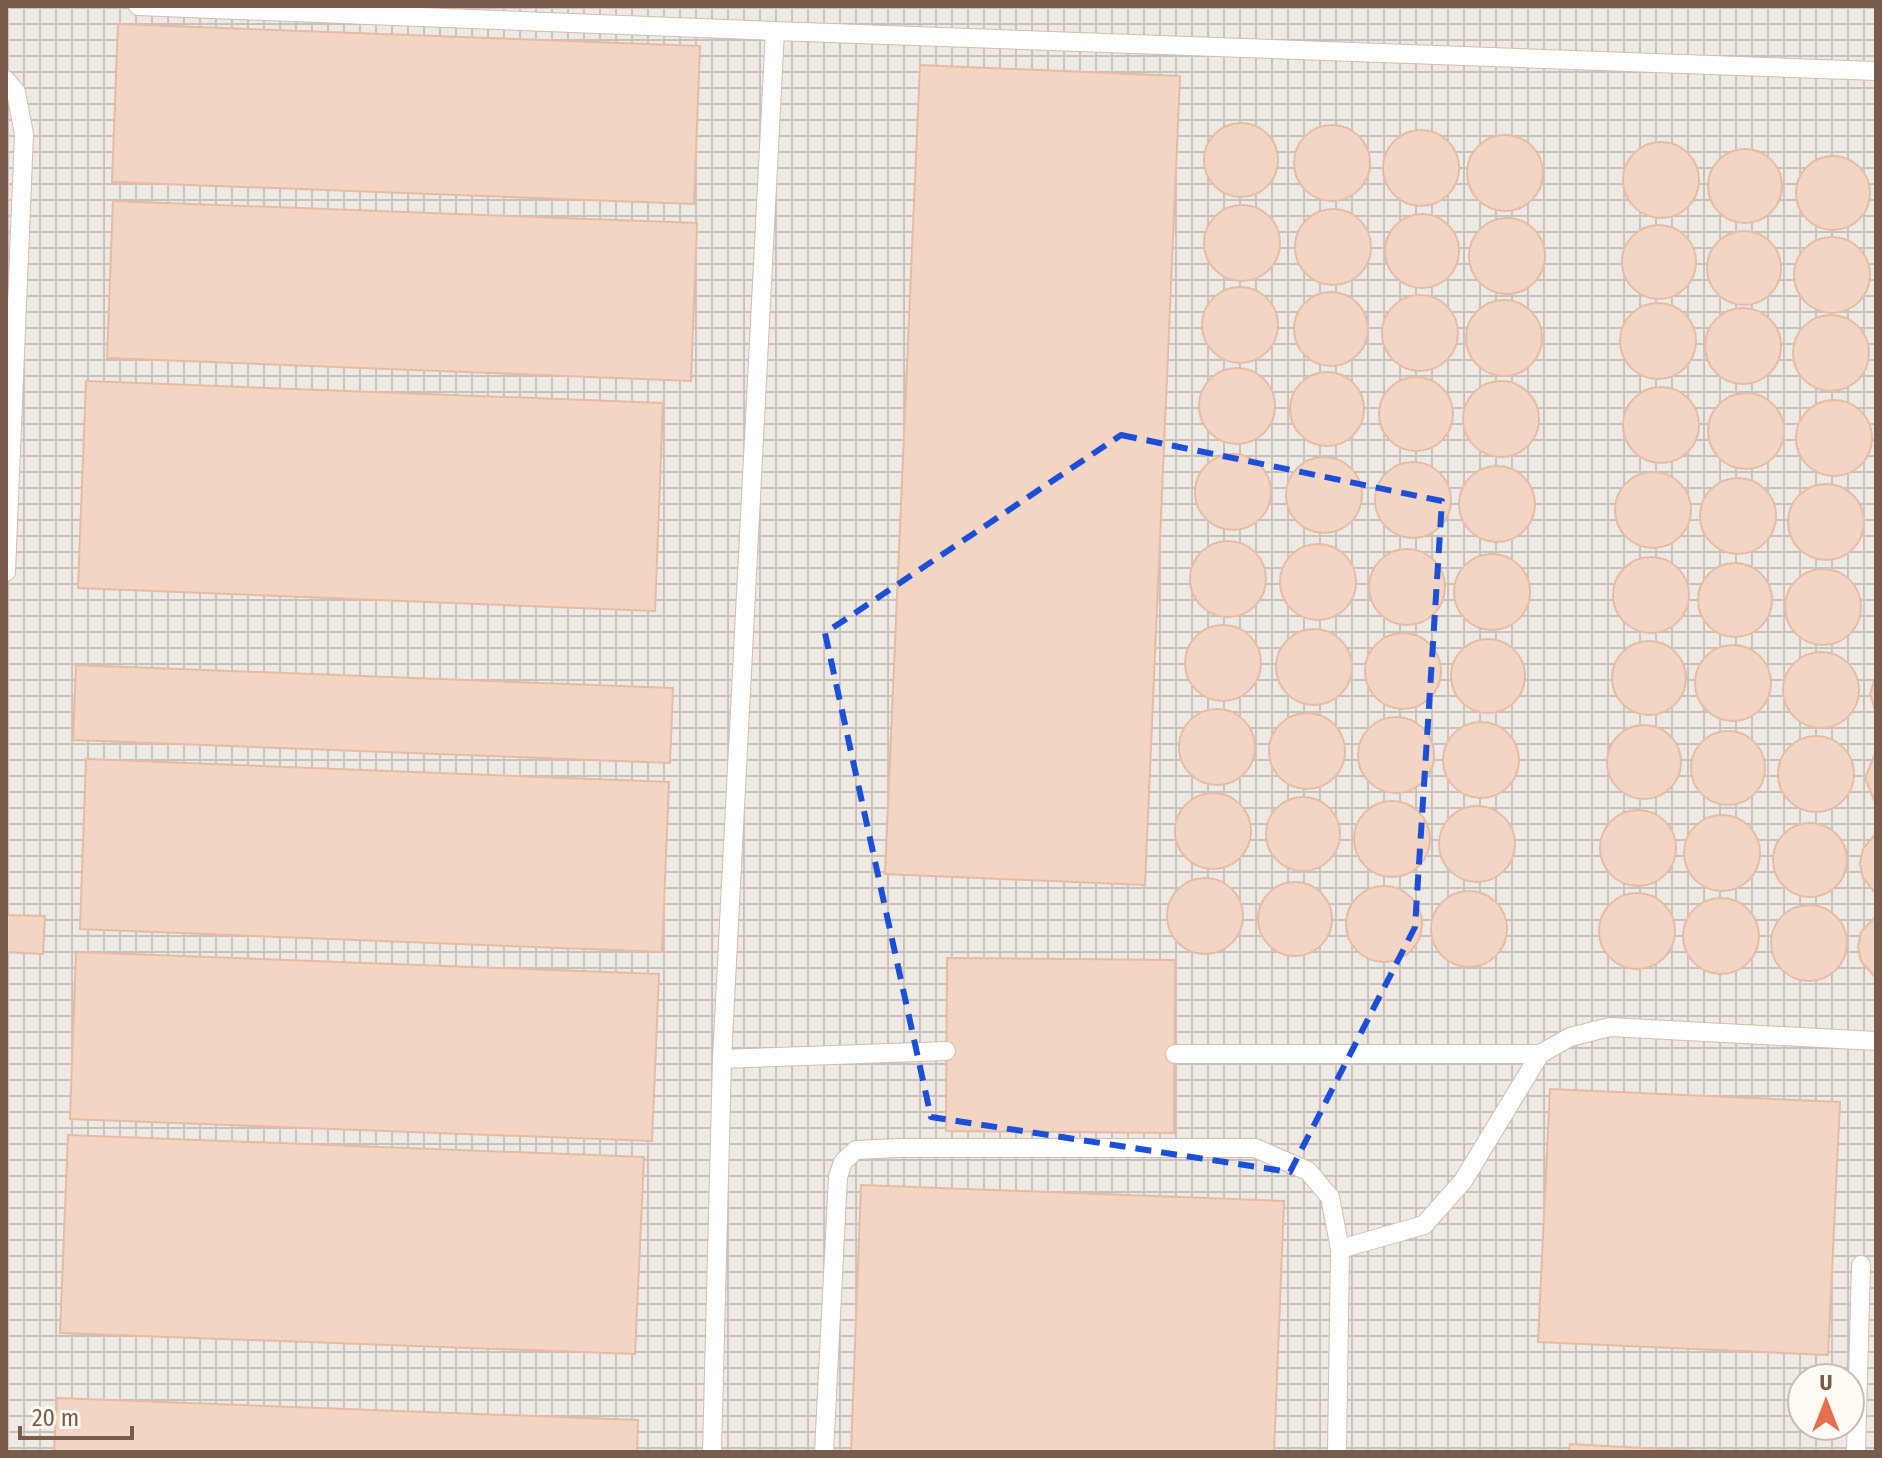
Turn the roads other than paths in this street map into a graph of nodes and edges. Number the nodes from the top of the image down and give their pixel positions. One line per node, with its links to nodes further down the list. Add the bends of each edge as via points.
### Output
1 (138, 6): 2 (lane)
2 (775, 31): 3 (lane); 11 (lane)
3 (1876, 71)
4 (6, 80): 5 (lane, via 16,92 24,134)
5 (8, 475): 6 (lane)
6 (6, 572)
7 (1876, 1041): 10 (lane, via 1610,1027 1570,1037)
8 (946, 1051): 11 (lane)
9 (1175, 1054): 10 (lane)
10 (1540, 1054): 12 (lane, via 1443,1207 1424,1225)
11 (722, 1059): 14 (lane)
12 (1340, 1249): 15 (lane, via 1330,1197 1308,1171 1255,1148 856,1150 843,1162 838,1177); 16 (lane)
13 (1861, 1265): 17 (lane)
14 (712, 1452)
15 (824, 1452)
16 (1337, 1452)
17 (1856, 1452)

